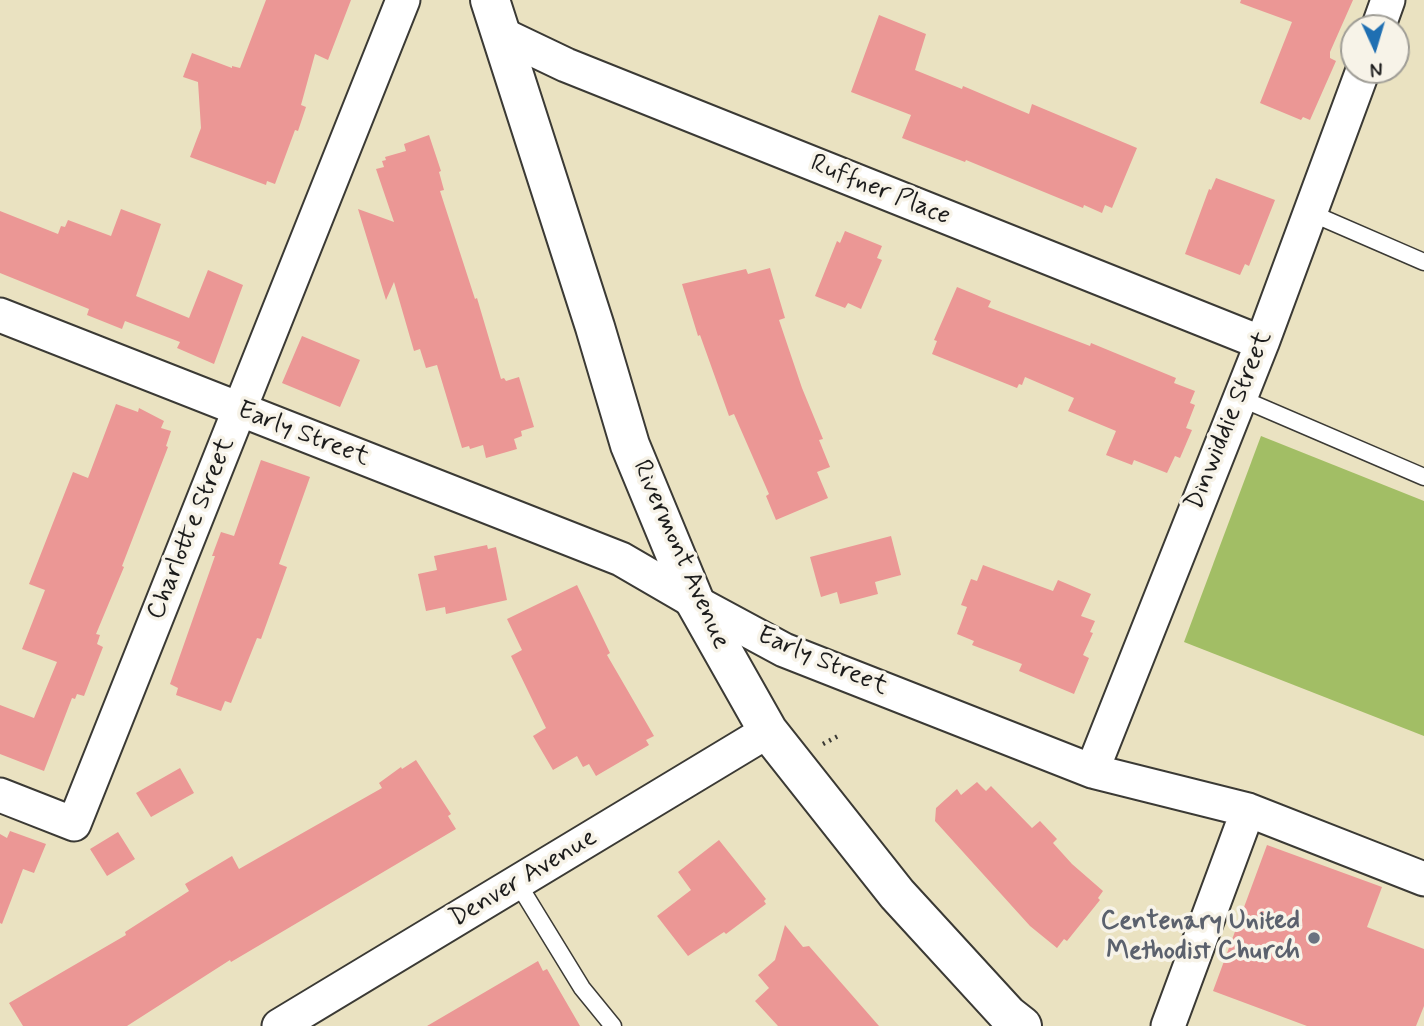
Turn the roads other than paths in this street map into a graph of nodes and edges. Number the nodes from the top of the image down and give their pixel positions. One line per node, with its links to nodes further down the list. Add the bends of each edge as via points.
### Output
1 (403, 0): 9 (street, Charlotte Street)
2 (495, 17): 7 (street, Ruffner Place, via 566,65); 11 (main road, Rivermont Avenue, via 630,445)
3 (1358, 84): 4 (street, Dinwiddie Street)
4 (1311, 213): 5 (lane); 7 (street, Dinwiddie Street)
5 (1424, 262)
6 (0, 315): 9 (street, Early Street)
7 (1262, 343): 8 (street, Dinwiddie Street)
8 (1240, 398): 10 (lane); 13 (street, Dinwiddie Street)
9 (240, 411): 11 (street, Early Street, via 621,559); 14 (street, Charlotte Street, via 74,824)
10 (1424, 477)
11 (695, 602): 12 (main road, Rivermont Avenue); 13 (street, Early Street, via 784,650)
12 (768, 731): 17 (street, Denver Avenue); 20 (main road, Rivermont Avenue, via 897,894)
13 (1092, 771): 15 (street, Early Street)
14 (0, 795)
15 (1248, 810): 16 (street, Early Street); 21 (street)
16 (1424, 879)
17 (517, 883): 18 (street, Denver Avenue); 19 (lane, via 582,988)
18 (279, 1026)
19 (613, 1026)
20 (1022, 1026)
21 (1168, 1026)

